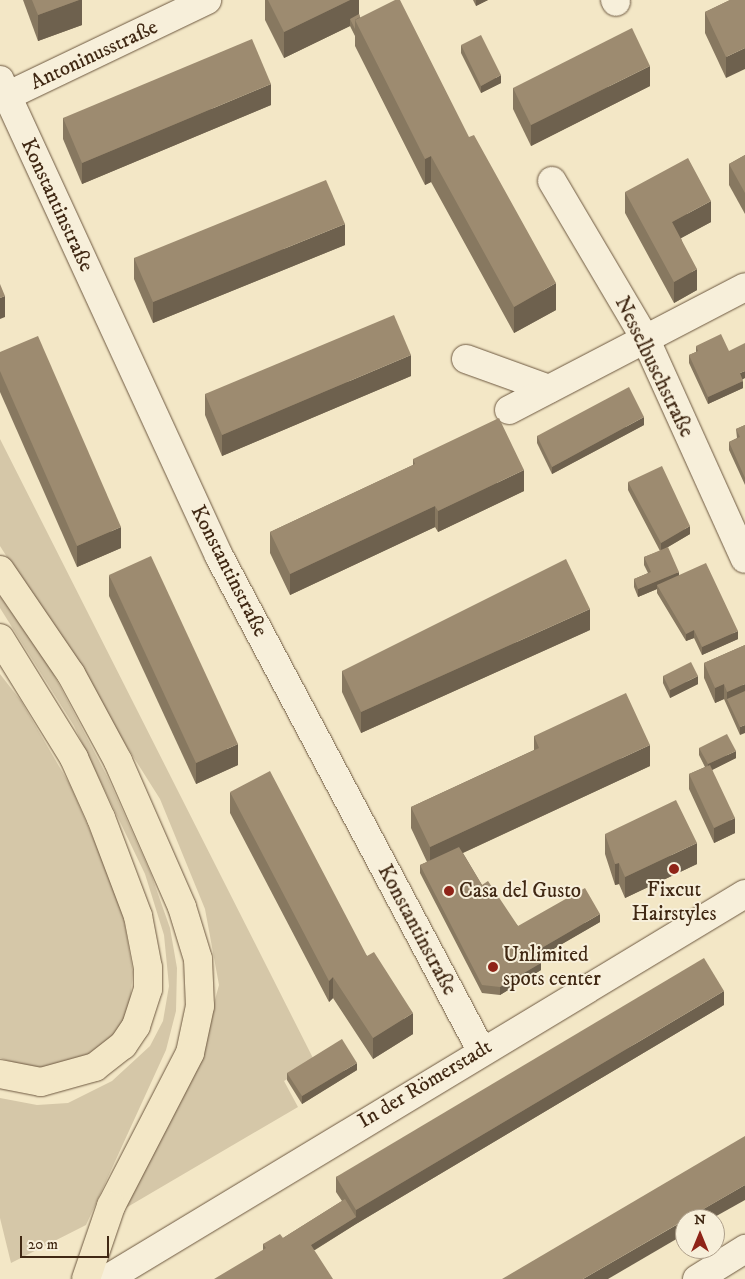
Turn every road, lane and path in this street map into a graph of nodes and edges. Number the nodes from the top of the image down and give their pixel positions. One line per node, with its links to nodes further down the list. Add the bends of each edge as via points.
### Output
1 (207, 0): 2 (street, Antoninusstraße)
2 (3, 88): 13 (street, Konstantinstraße, via 219,556)
3 (552, 181): 5 (street, Nesselbuschstraße)
4 (745, 287): 5 (street)
5 (646, 340): 7 (street); 9 (street, Nesselbuschstraße)
6 (466, 359): 7 (street)
7 (549, 389): 8 (street)
8 (509, 410)
9 (745, 559)
10 (0, 570): 17 (highway, via 71,674 118,761 182,906 198,959 200,1006 190,1053 111,1206)
11 (0, 638): 14 (highway, via 74,758 102,818 138,916 148,968 148,989 136,1026 123,1045 95,1067 41,1082)
12 (745, 894): 13 (street, In der Römerstadt)
13 (481, 1050): 16 (street, In der Römerstadt)
14 (0, 1074)
15 (745, 1249): 18 (street)
16 (121, 1275)
17 (86, 1279)
18 (697, 1279)

